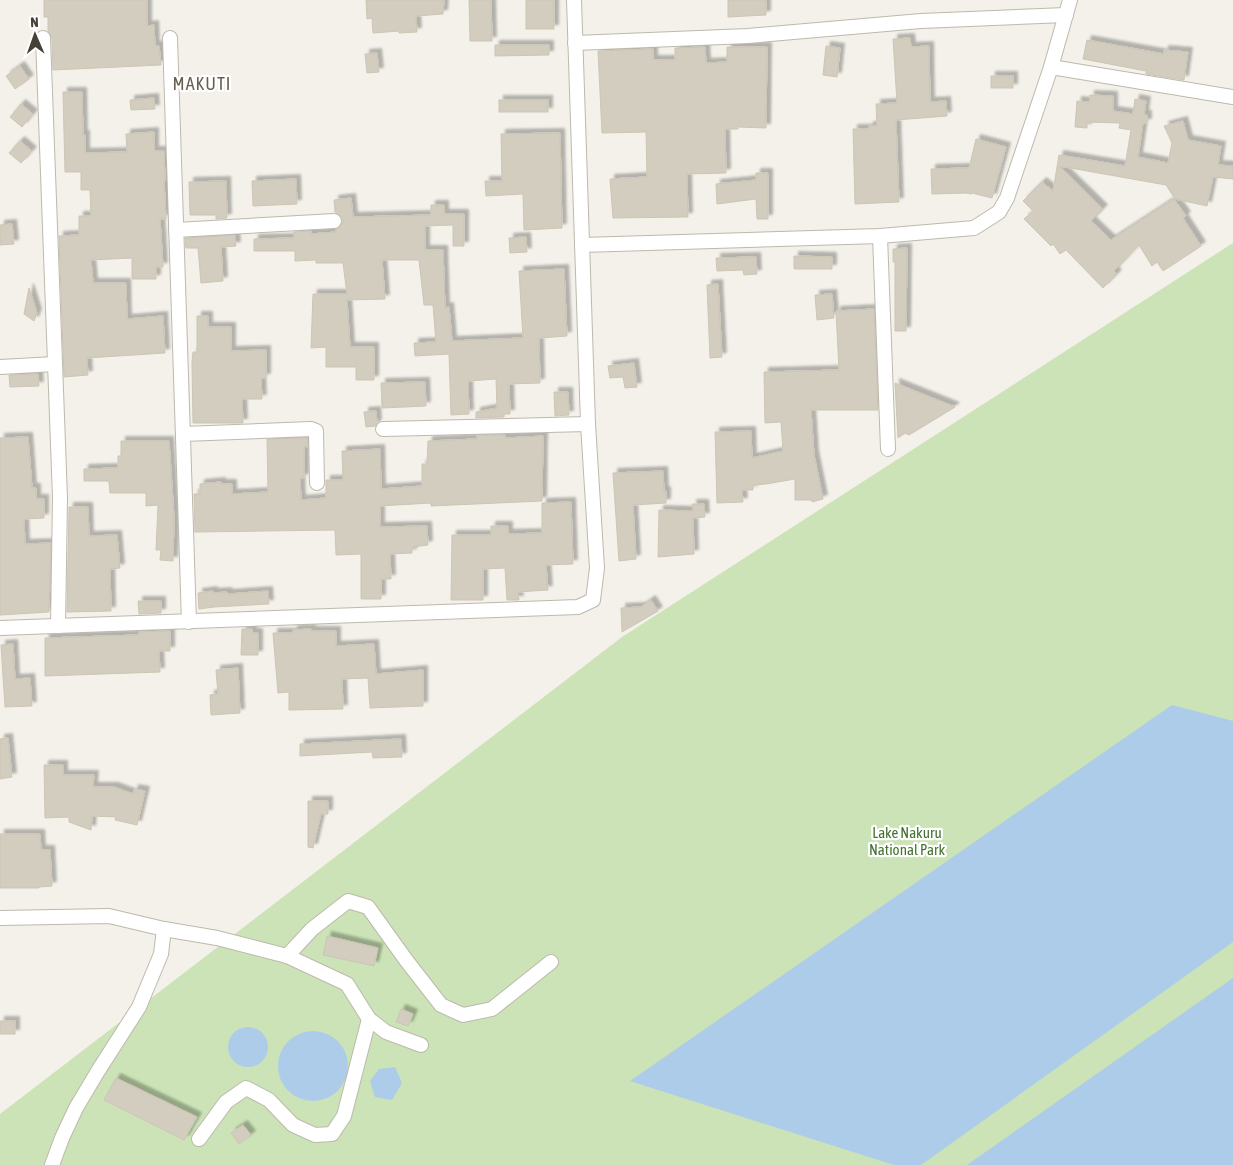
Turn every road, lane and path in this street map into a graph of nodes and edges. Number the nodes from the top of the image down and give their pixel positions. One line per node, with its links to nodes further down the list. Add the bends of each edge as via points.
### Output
1 (574, 0): 6 (street)
2 (1070, 0): 3 (street)
3 (1066, 15): 6 (street, via 921,21 748,36); 7 (street)
4 (43, 38): 13 (street)
5 (170, 38): 10 (street)
6 (575, 43): 12 (street)
7 (1051, 67): 8 (street); 11 (street, via 1007,198 999,212 974,228)
8 (1233, 97)
9 (334, 220): 10 (street)
10 (176, 230): 17 (street)
11 (880, 236): 12 (street); 18 (street)
12 (582, 245): 15 (street)
13 (55, 364): 14 (street); 21 (street, via 60,498)
14 (0, 367)
15 (588, 424): 16 (street); 20 (street, via 597,568 593,600 578,607)
16 (383, 429)
17 (183, 434): 19 (street, via 316,431); 20 (street)
18 (888, 449)
19 (317, 483)
20 (189, 622): 21 (street)
21 (58, 626): 22 (street)
22 (0, 628)
23 (0, 918): 24 (street, via 109,916)
24 (164, 929): 25 (street, via 217,938); 30 (street, via 161,954 139,1007 76,1108)
25 (287, 956): 26 (street, via 312,929 348,901 368,907 441,1004 463,1015 492,1009); 27 (street, via 348,984)
26 (551, 962)
27 (370, 1019): 28 (street, via 386,1032); 29 (street, via 344,1116 332,1134 315,1135 293,1125 269,1100 246,1088 226,1102)
28 (421, 1046)
29 (199, 1138)
30 (52, 1165)

